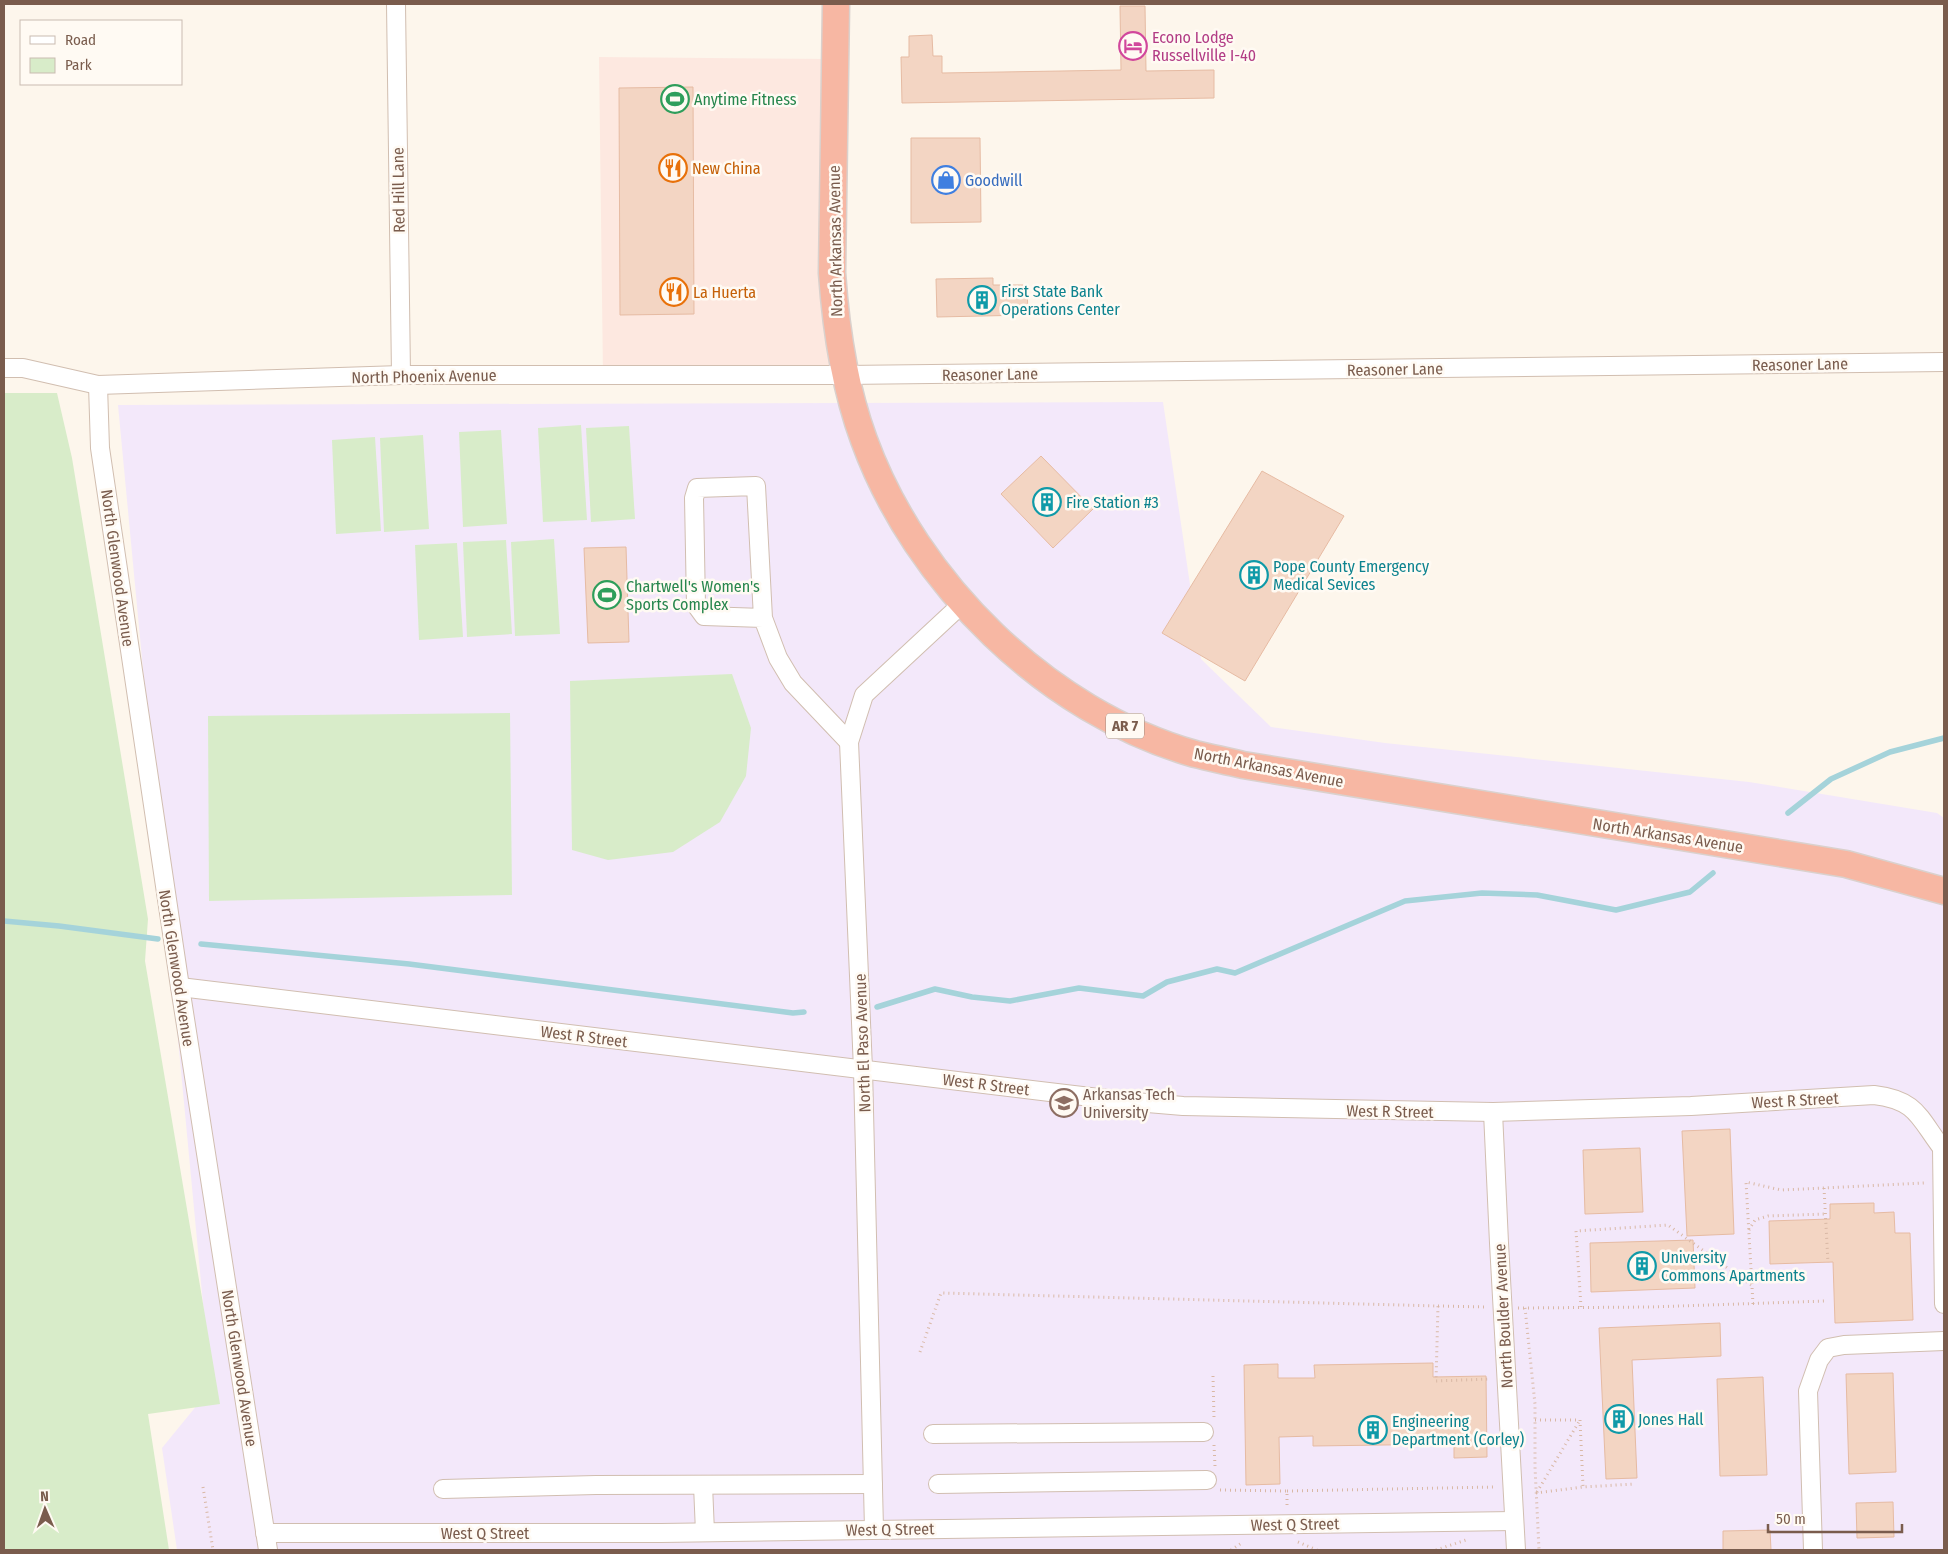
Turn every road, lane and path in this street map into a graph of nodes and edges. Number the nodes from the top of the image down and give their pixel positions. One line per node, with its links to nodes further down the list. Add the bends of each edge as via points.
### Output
1 (396, 4): 5 (street, Red Hill Lane)
2 (836, 4): 6 (highway, North Arkansas Avenue / AR 7, via 832,273)
3 (1944, 362): 6 (street, Reasoner Lane)
4 (4, 368): 7 (street, North Phoenix Avenue, via 23,368)
5 (401, 375): 6 (street, North Phoenix Avenue); 7 (street, North Phoenix Avenue)
6 (845, 375): 8 (highway, North Arkansas Avenue / AR 7, via 864,440 900,518)
7 (98, 385): 12 (street, North Glenwood Avenue, via 100,448)
8 (963, 603): 10 (street, North El Paso Avenue, via 864,695); 11 (highway, North Arkansas Avenue / AR 7, via 1009,650 1078,700 1115,721 1194,754 1243,765 1846,864)
9 (763, 618): 9 (street, via 756,486 697,488 694,498 696,605 704,616); 10 (street, via 778,658 794,683)
10 (849, 742): 13 (street, North El Paso Avenue)
11 (1944, 891)
12 (180, 987): 13 (street, West R Street); 51 (street, North Glenwood Avenue)
13 (863, 1070): 14 (street, West R Street, via 1183,1106); 38 (street, North El Paso Avenue)
14 (1493, 1112): 15 (street, West R Street, via 1888,1096 1914,1109 1942,1148); 25 (street, North Boulder Avenue)
15 (1942, 1182): 16 (path); 23 (street)
16 (1824, 1188): 17 (path); 18 (path, via 1781,1190 1746,1182)
17 (1825, 1214): 18 (path, via 1768,1216 1755,1220); 19 (path)
18 (1749, 1230): 20 (path)
19 (1828, 1263)
20 (1752, 1285): 22 (path); 27 (path, via 1668,1225 1576,1231)
21 (1826, 1301): 22 (path)
22 (1753, 1304): 27 (path)
23 (1944, 1304)
24 (1438, 1306): 25 (path); 29 (path, via 941,1293); 31 (path, via 1436,1381)
25 (1502, 1307): 26 (path); 47 (street, North Boulder Avenue)
26 (1525, 1308): 27 (path); 32 (path)
27 (1581, 1308)
28 (1944, 1340): 57 (street, via 1844,1345 1828,1348 1819,1360 1808,1391)
29 (920, 1352)
30 (1213, 1376): 34 (path)
31 (1491, 1379)
32 (1535, 1420): 33 (path); 46 (path)
33 (1580, 1420): 43 (path); 46 (path)
34 (1211, 1433): 35 (street); 37 (path)
35 (933, 1434)
36 (1494, 1478): 45 (path, via 1495,1488)
37 (1213, 1480): 39 (street); 45 (path)
38 (873, 1484): 41 (street); 49 (street, North El Paso Avenue)
39 (938, 1484)
40 (1636, 1484): 43 (path)
41 (703, 1485): 44 (street); 50 (street)
42 (203, 1487): 52 (path)
43 (1582, 1487): 46 (path)
44 (444, 1489)
45 (1287, 1491): 48 (path, via 1287,1514)
46 (1536, 1493): 56 (path)
47 (1514, 1521): 48 (street, West Q Street); 55 (street, North Boulder Avenue)
48 (1271, 1524): 49 (street, West Q Street); 54 (path)
49 (874, 1530): 50 (street, West Q Street)
50 (705, 1532): 51 (street, West Q Street)
51 (265, 1533): 53 (street, North Glenwood Avenue)
52 (213, 1550)
53 (268, 1550)
54 (1231, 1550)
55 (1516, 1550)
56 (1539, 1550)
57 (1813, 1550)

